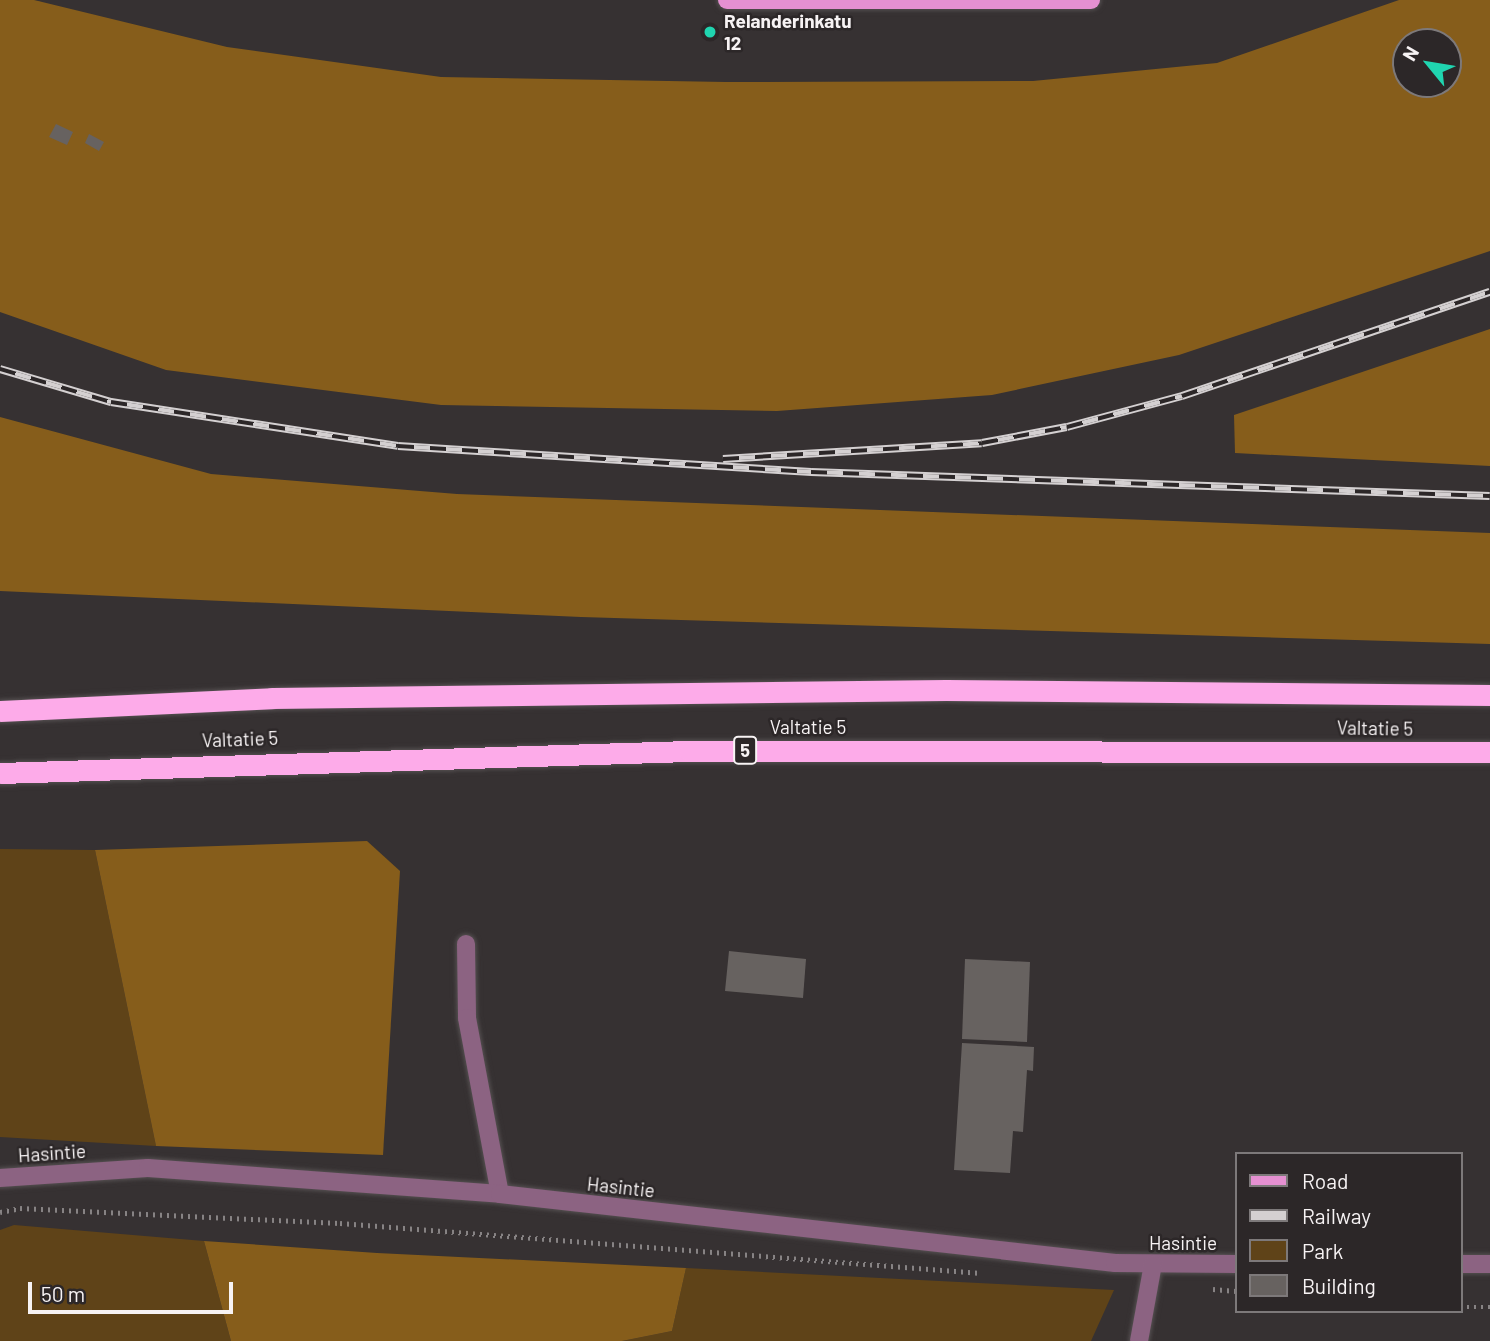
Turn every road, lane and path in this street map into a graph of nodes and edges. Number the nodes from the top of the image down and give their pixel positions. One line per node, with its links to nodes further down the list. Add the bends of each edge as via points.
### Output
1 (727, 0): 3 (main road)
2 (1091, 0): 3 (main road)
3 (888, 2)
4 (1490, 695): 5 (highway, Valtatie 5, via 946,690 272,698)
5 (0, 711)
6 (1490, 752): 7 (highway, Valtatie 5 / 5, via 690,751)
7 (0, 773)
8 (466, 944): 10 (street, via 467,1018)
9 (0, 1178): 10 (street, Hasintie, via 148,1168)
10 (500, 1194): 12 (street, Hasintie, via 1115,1264)
11 (0, 1212): 16 (path, via 20,1208 340,1223)
12 (1153, 1264): 13 (street, Hasintie); 19 (street)
13 (1234, 1264)
14 (1462, 1264): 15 (street)
15 (1490, 1265)
16 (996, 1274)
17 (1462, 1307): 18 (path)
18 (1490, 1307)
19 (1139, 1341)

